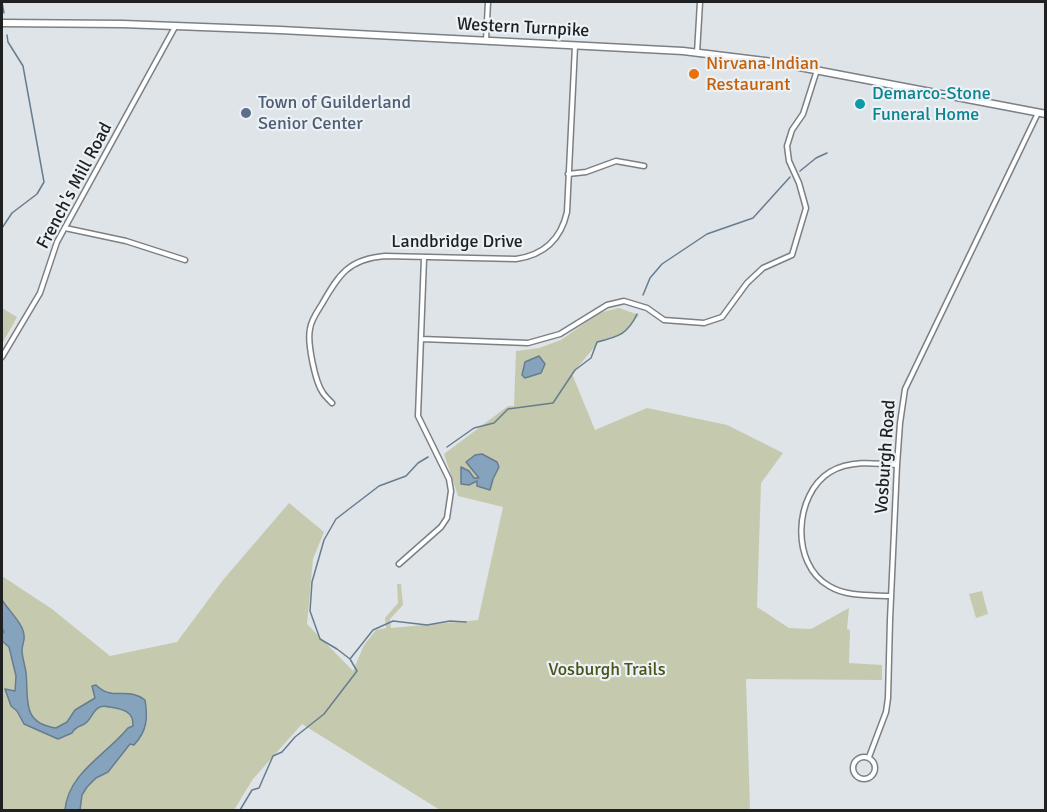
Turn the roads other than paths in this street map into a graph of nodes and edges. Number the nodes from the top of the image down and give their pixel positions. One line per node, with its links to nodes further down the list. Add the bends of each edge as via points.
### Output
1 (488, 2): 5 (street)
2 (700, 2): 7 (street)
3 (2, 23): 4 (main road, Western Turnpike)
4 (175, 27): 5 (main road, Western Turnpike); 12 (street, French's Mill Road)
5 (486, 41): 6 (main road, Western Turnpike)
6 (574, 46): 7 (main road, Western Turnpike); 11 (street, Landbridge Drive)
7 (697, 53): 8 (main road, Western Turnpike)
8 (817, 70): 9 (main road, Western Turnpike); 15 (street, via 803,114 787,146 806,208 792,255 763,268 722,317 704,323 664,320 647,308 624,301 607,305 560,334 528,343)
9 (1042, 114): 18 (street, Vosburgh Road, via 905,389)
10 (644, 166): 11 (street, via 616,161)
11 (568, 174): 13 (street, Landbridge Drive, via 565,222 547,248 516,259)
12 (65, 228): 14 (street, via 126,241); 16 (street, French's Mill Road, via 40,293)
13 (424, 258): 15 (street); 17 (street, Landbridge Drive, via 373,257 355,263 336,279 313,318 309,343 321,391)
14 (185, 260)
15 (421, 339): 19 (street, via 418,416 449,479 451,491 447,518 441,527)
16 (2, 357)
17 (332, 403)
18 (897, 465): 20 (street, Vosburgh Road); 20 (street, via 857,463 830,471 812,490 801,521 806,556 826,585 853,594)
19 (399, 564)
20 (891, 596): 21 (street, Vosburgh Road, via 888,705)
21 (869, 757): 21 (street, Vosburgh Road, via 859,759 854,768 863,780 874,771)

